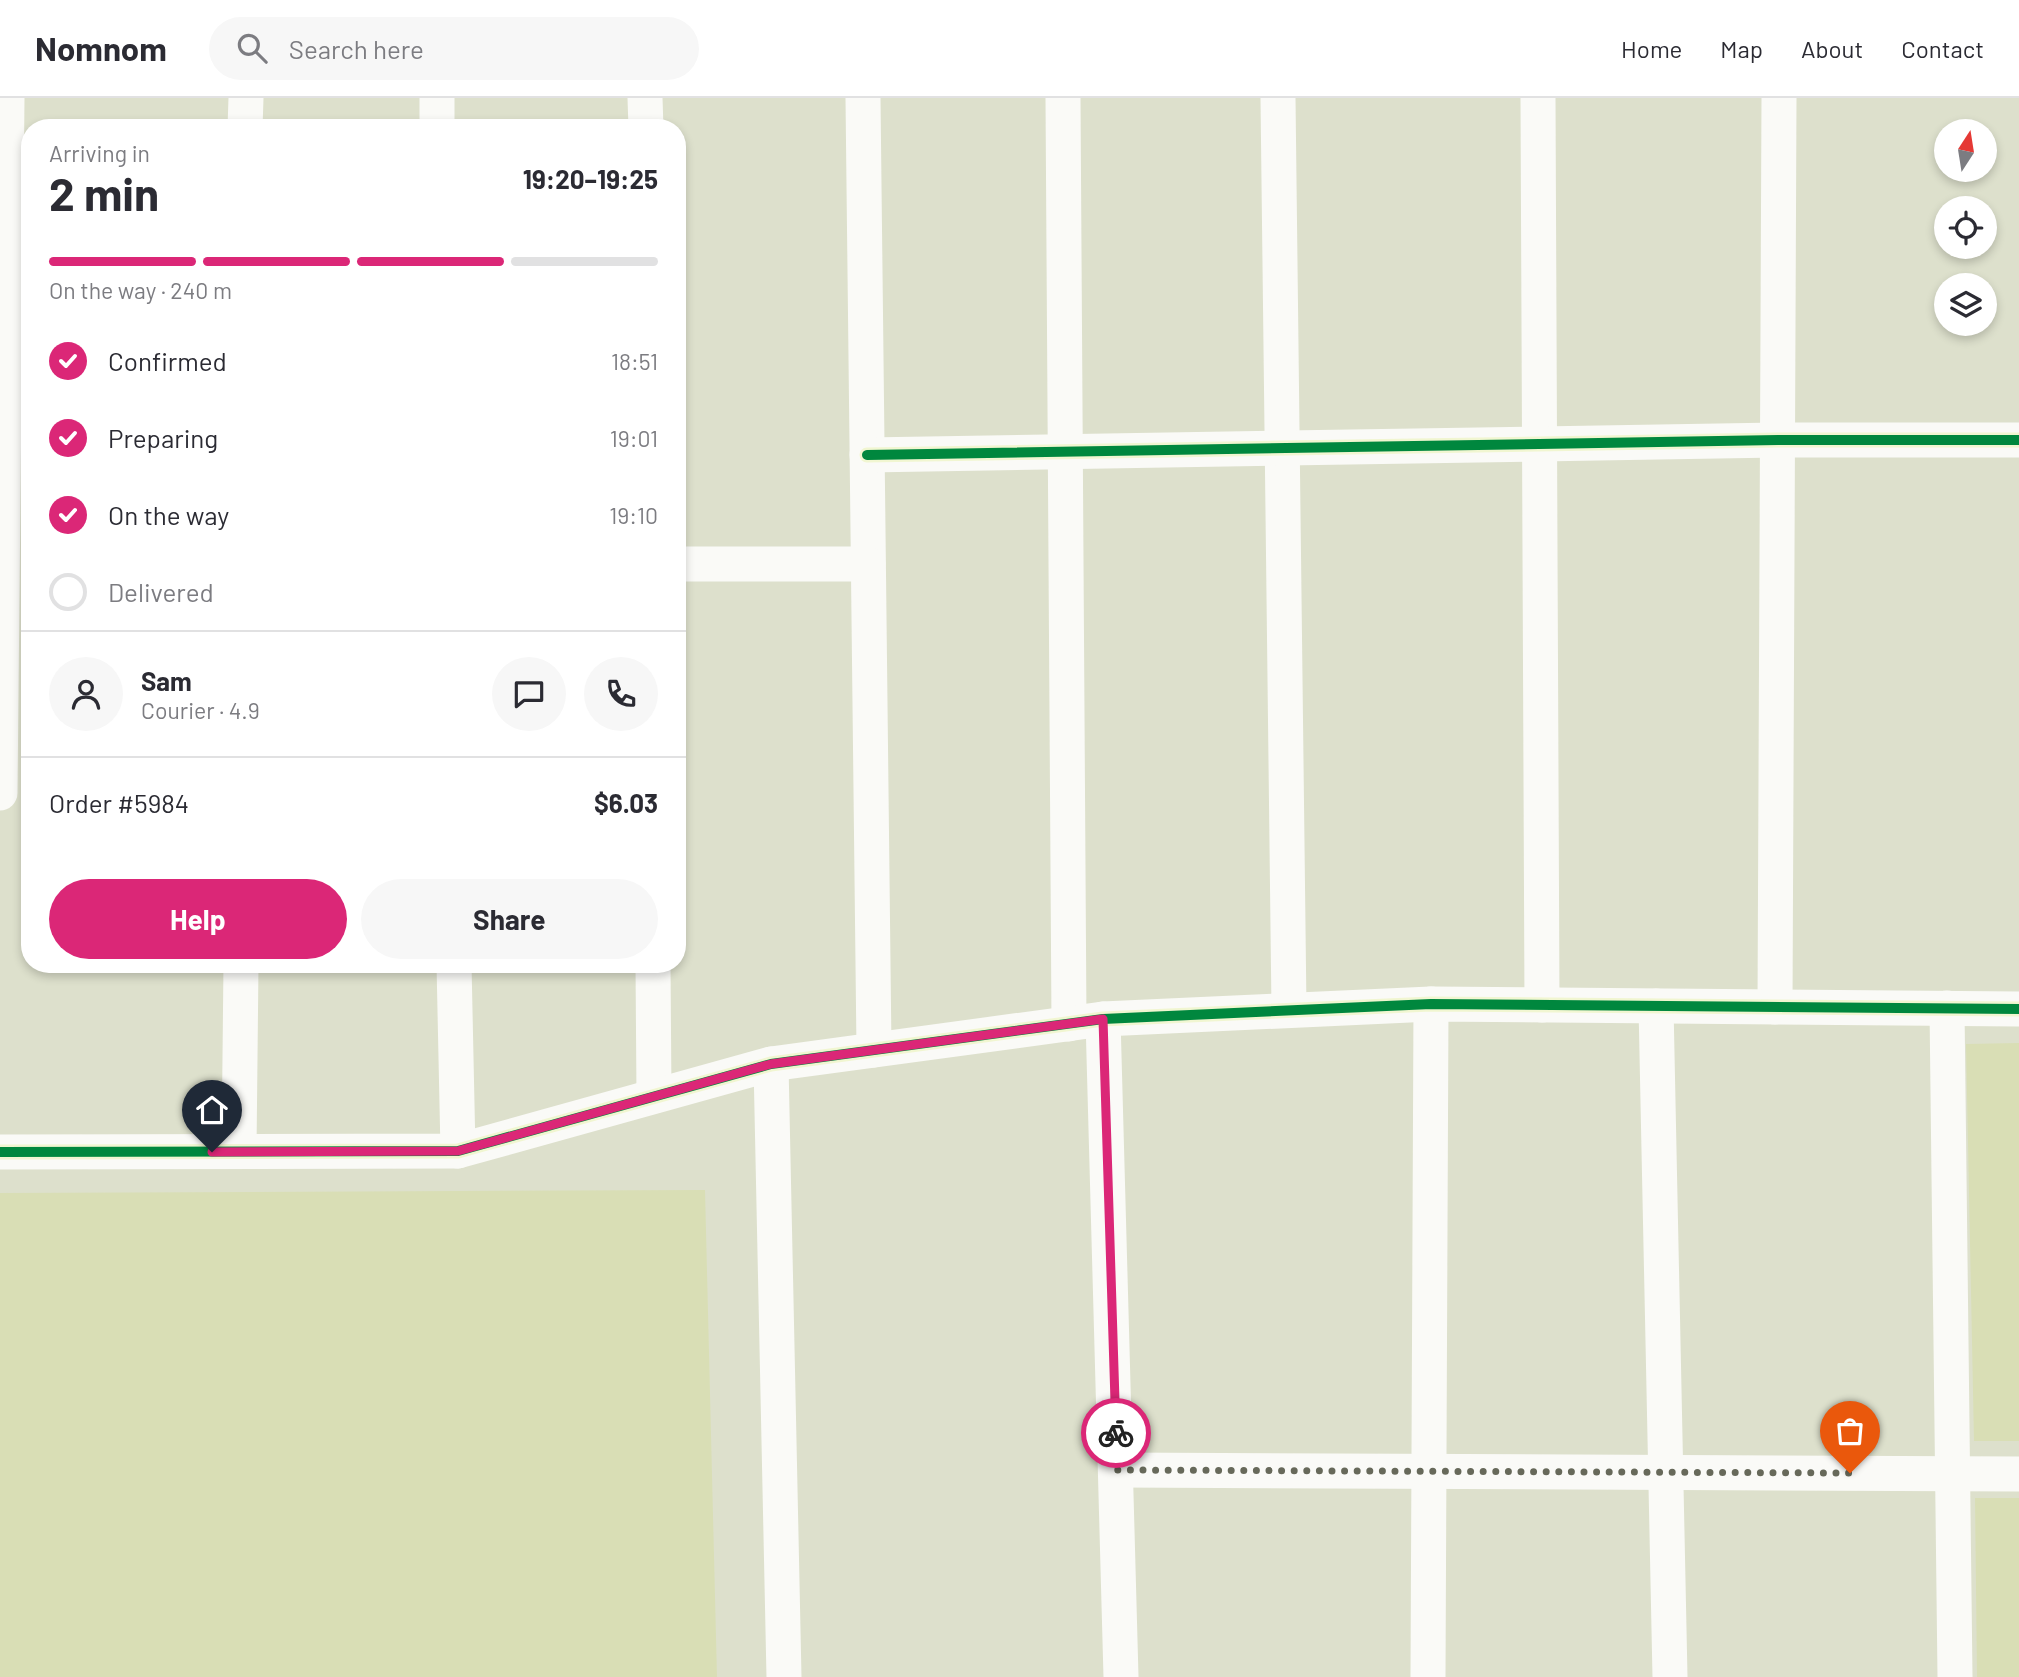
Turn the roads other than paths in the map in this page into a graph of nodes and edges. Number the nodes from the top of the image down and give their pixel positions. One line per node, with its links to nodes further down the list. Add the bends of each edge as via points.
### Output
1 (7, 98): 21 (street)
2 (246, 98): 10 (street)
3 (437, 98): 11 (street)
4 (645, 98): 12 (street)
5 (863, 98): 18 (street)
6 (1063, 98): 17 (street)
7 (1278, 98): 16 (street)
8 (1538, 98): 15 (street)
9 (1779, 98): 13 (street)
10 (246, 119)
11 (437, 119)
12 (646, 119)
13 (1777, 440): 14 (street); 15 (street); 29 (street)
14 (2019, 440)
15 (1539, 444): 16 (street); 27 (street)
16 (1282, 448): 17 (street); 32 (street)
17 (1065, 452): 18 (street); 34 (street)
18 (867, 455): 20 (street)
19 (686, 564): 20 (street)
20 (868, 564): 35 (street)
21 (11, 565): 22 (street)
22 (0, 793)
23 (241, 973): 40 (street)
24 (454, 973): 38 (street)
25 (653, 973): 37 (street)
26 (1431, 1004): 27 (street); 32 (street); 42 (street)
27 (1542, 1005): 28 (street)
28 (1656, 1006): 29 (street); 43 (street)
29 (1775, 1007): 30 (street)
30 (1947, 1008): 31 (street); 44 (street)
31 (2019, 1009)
32 (1289, 1010): 33 (street)
33 (1103, 1019): 34 (street); 41 (street)
34 (1069, 1024): 35 (street)
35 (874, 1050): 36 (street)
36 (771, 1064): 37 (street); 46 (street)
37 (654, 1096): 38 (street)
38 (458, 1151): 40 (street)
39 (0, 1152): 40 (street)
40 (239, 1152)
41 (1117, 1470): 42 (street); 47 (street)
42 (1429, 1472): 43 (street); 48 (street)
43 (1666, 1472): 44 (street); 49 (street)
44 (1955, 1474): 45 (street); 50 (street)
45 (2019, 1474)
46 (785, 1677)
47 (1121, 1677)
48 (1428, 1677)
49 (1670, 1677)
50 (1955, 1677)

